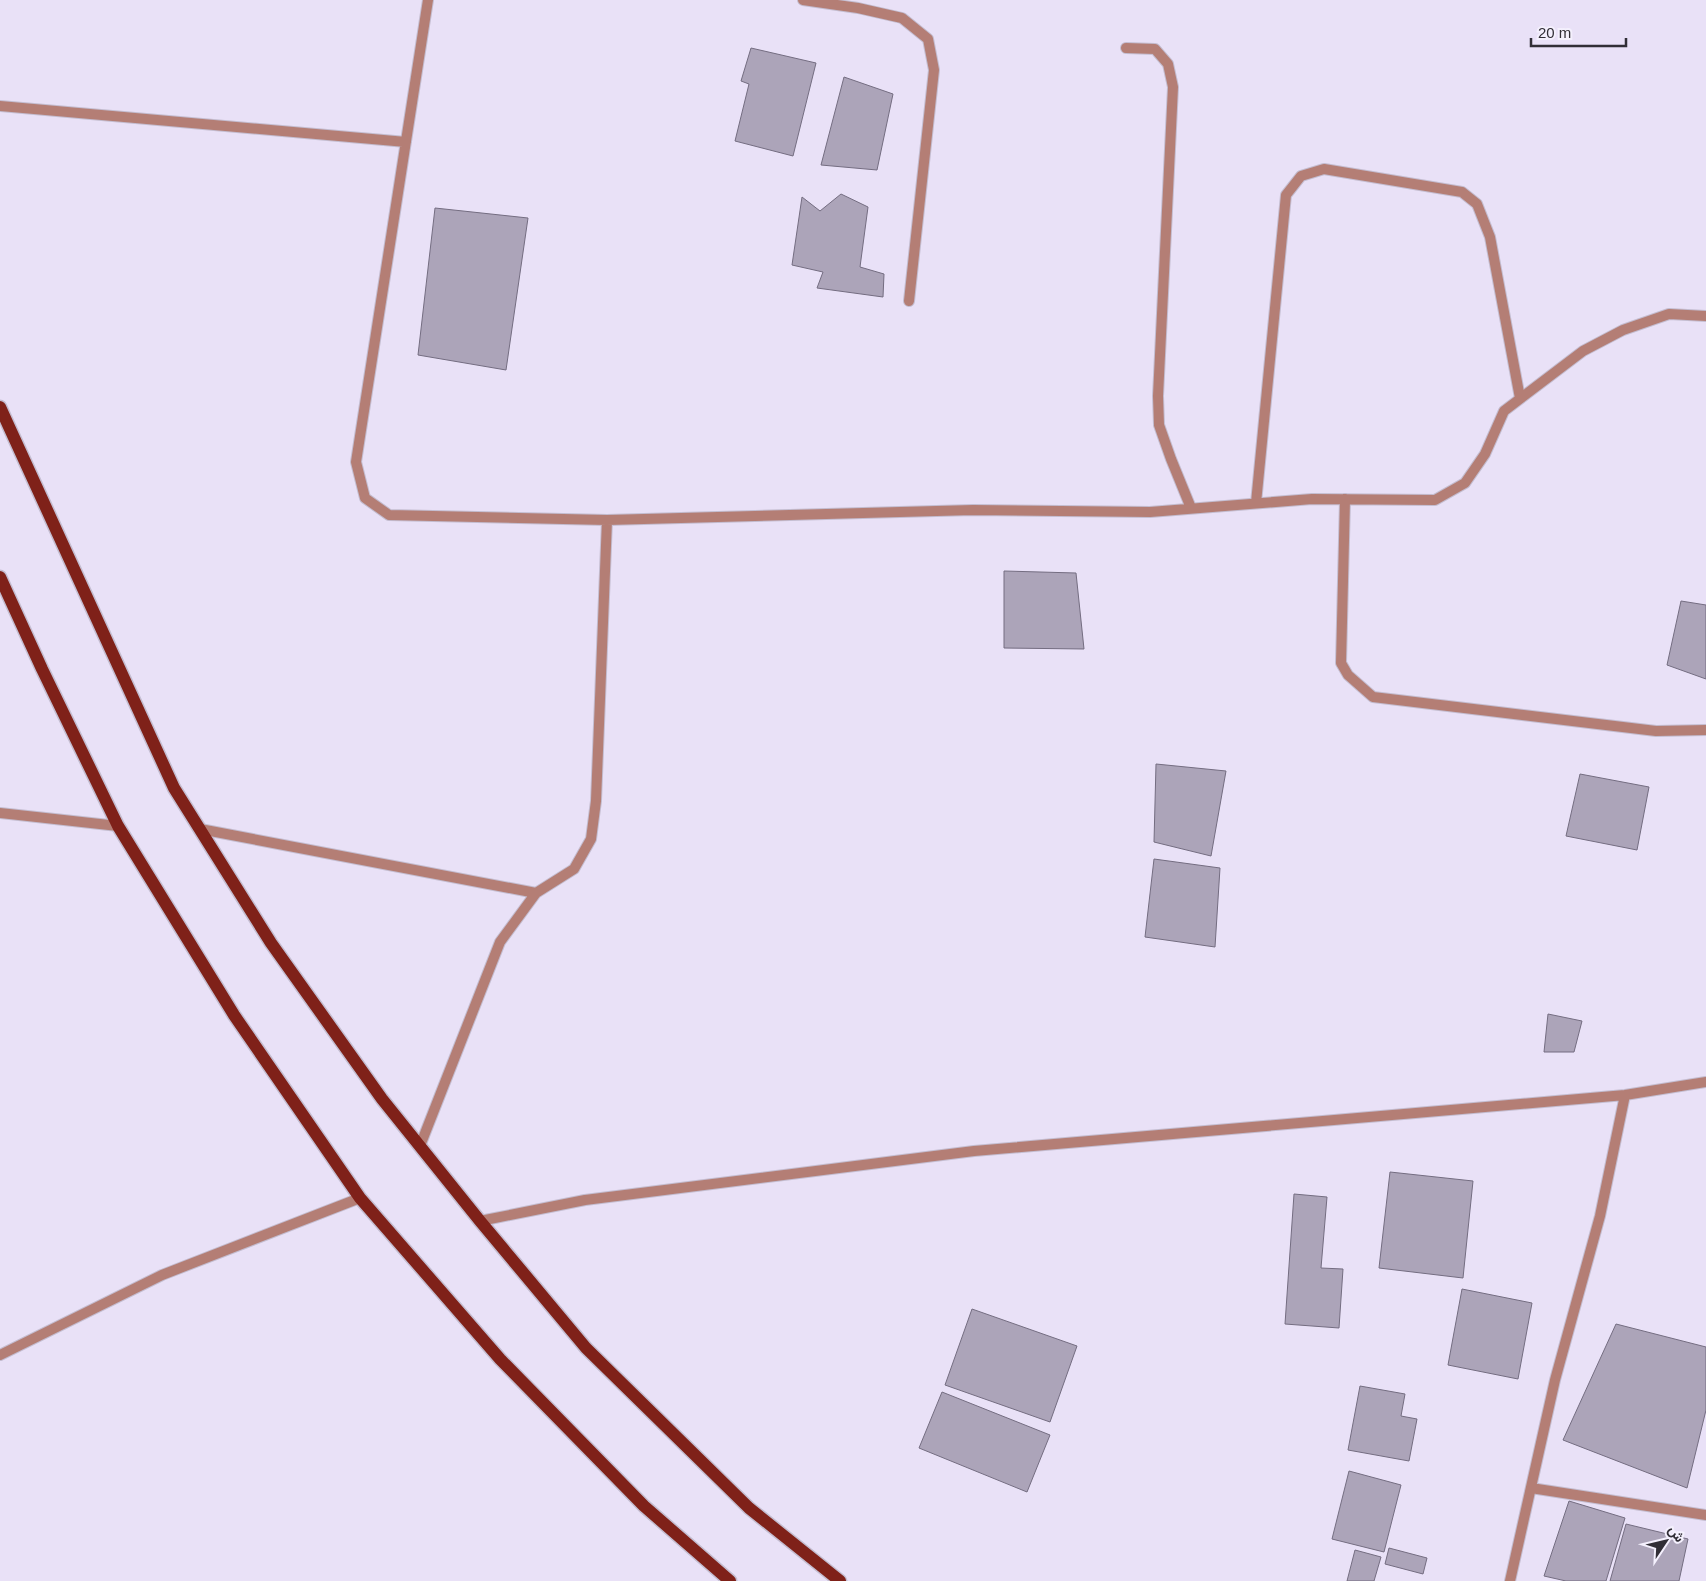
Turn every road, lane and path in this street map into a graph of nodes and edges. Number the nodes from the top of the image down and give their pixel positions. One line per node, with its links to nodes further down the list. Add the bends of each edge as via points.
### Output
1 (428, 0): 5 (street)
2 (803, 0): 6 (street, via 902,18 928,39 934,70)
3 (1126, 48): 12 (street, via 1155,49 1168,64 1173,87 1159,425)
4 (0, 106): 5 (street)
5 (406, 142): 13 (street, via 356,462 365,498 389,514)
6 (909, 301)
7 (1706, 316): 8 (street, via 1669,314 1623,330 1583,351)
8 (1520, 398): 10 (street, via 1504,411 1485,454 1465,483 1435,500); 11 (street, via 1490,237 1477,204 1462,192 1324,169 1301,176 1286,196)
9 (0, 407): 18 (main road, via 174,788)
10 (1345, 499): 11 (street); 15 (street, via 1341,663 1348,675 1374,697 1656,732)
11 (1256, 503): 12 (street)
12 (1191, 508): 13 (street, via 1150,512 972,510)
13 (607, 520): 19 (street, via 596,801 590,839 574,869)
14 (0, 577): 17 (main road)
15 (1706, 730)
16 (0, 813): 17 (street)
17 (118, 826): 23 (main road, via 234,1015)
18 (200, 829): 19 (street); 22 (main road, via 271,943 382,1099)
19 (536, 893): 22 (street, via 500,942)
20 (1706, 1082): 21 (street)
21 (1625, 1095): 24 (street, via 974,1151 585,1200); 26 (street, via 1600,1216)
22 (420, 1146): 24 (main road)
23 (360, 1198): 25 (street, via 162,1275); 28 (main road, via 500,1359 644,1506)
24 (480, 1221): 29 (main road, via 586,1348 749,1508)
25 (0, 1355)
26 (1531, 1488): 27 (street); 30 (street)
27 (1706, 1515)
28 (730, 1581)
29 (840, 1581)
30 (1510, 1581)

